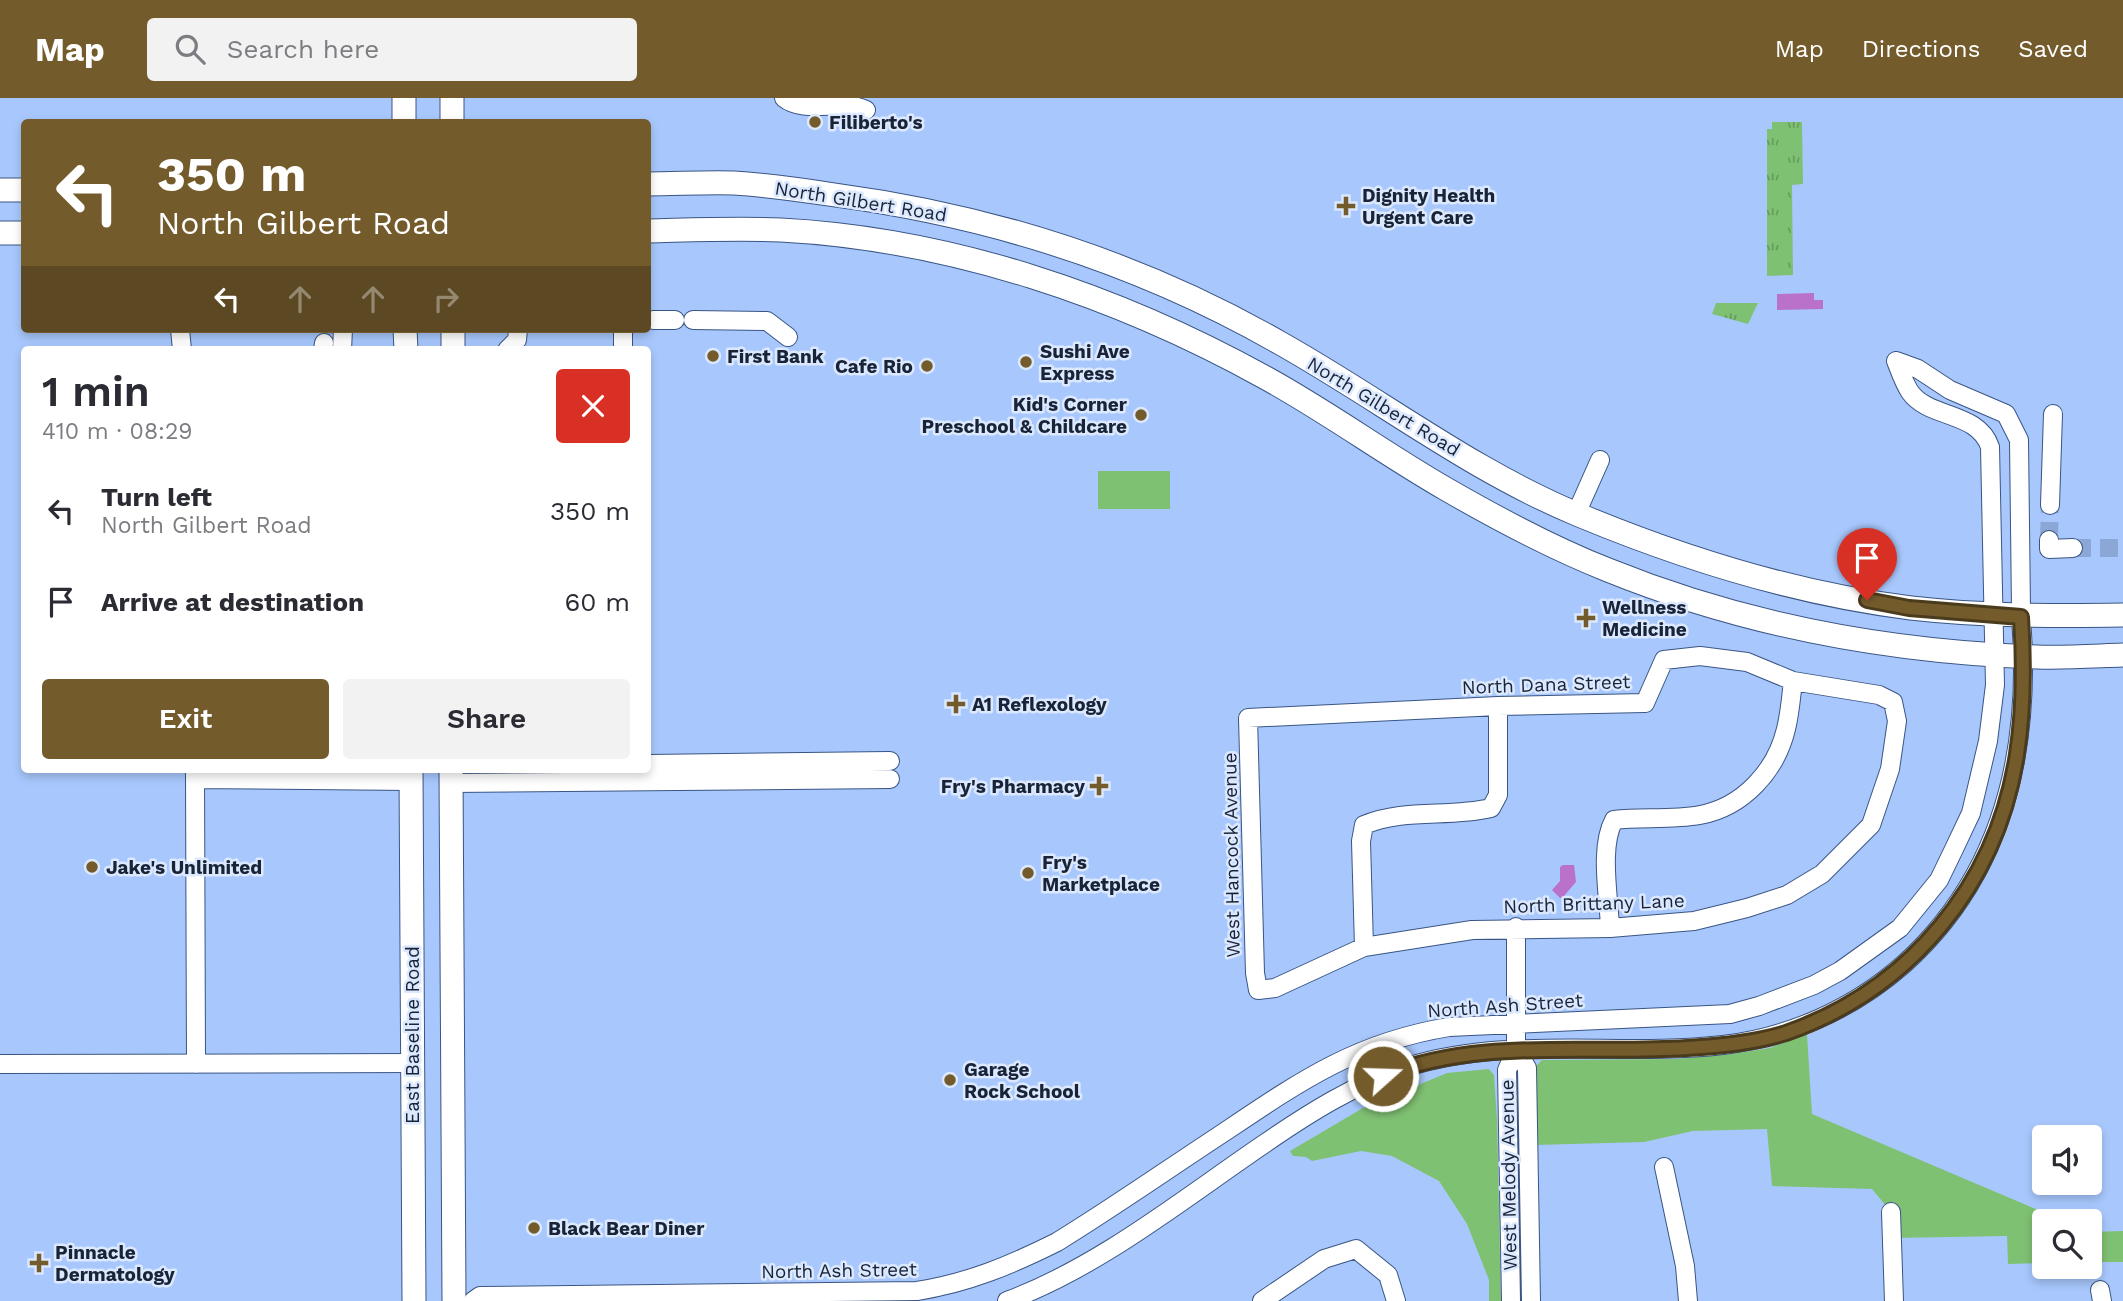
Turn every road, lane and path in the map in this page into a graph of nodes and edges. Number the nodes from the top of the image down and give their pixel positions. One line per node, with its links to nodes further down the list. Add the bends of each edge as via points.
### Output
1 (404, 98): 5 (main road)
2 (452, 98): 6 (main road)
3 (784, 98): 4 (street, via 795,103 846,102)
4 (866, 110)
5 (404, 119)
6 (452, 119)
7 (651, 184): 10 (main road, North Gilbert Road, via 736,183)
8 (0, 190): 9 (main road)
9 (21, 190)
10 (912, 206): 14 (main road); 20 (main road, North Gilbert Road, via 1058,243 1171,288 1282,343 1493,472)
11 (651, 231): 14 (main road, North Gilbert Road, via 782,230)
12 (0, 233): 13 (main road)
13 (21, 233)
14 (901, 245): 26 (main road, North Gilbert Road, via 1058,285 1194,341 1270,380 1446,489 1607,570 1793,628 1916,648)
15 (653, 320): 16 (street, via 767,321)
16 (788, 337)
17 (2053, 414): 19 (street)
18 (1600, 460): 20 (street)
19 (2050, 505)
20 (1576, 514): 23 (main road, North Gilbert Road, via 1775,582 1909,608)
21 (2049, 540): 22 (street, via 2049,549)
22 (2073, 548)
23 (1993, 615): 25 (main road, North Gilbert Road); 25 (street, North Ash Street, via 1986,434 1911,394 1896,361 2006,414 2019,440); 26 (street, North Ash Street)
24 (2123, 615): 25 (main road, North Gilbert Road)
25 (2021, 617): 28 (street)
26 (1995, 654): 28 (main road, North Gilbert Road); 42 (street, North Ash Street, via 1988,741 1971,813 1939,880 1900,928 1814,985 1730,1014)
27 (2123, 655): 28 (main road, North Gilbert Road)
28 (2023, 656): 43 (street, via 2017,754 1995,836 1959,903 1922,947 1877,986 1815,1021 1750,1041 1684,1048)
29 (1793, 681): 30 (street, North Dana Street, via 1880,695); 31 (street, North Dana Street, via 1747,662 1700,656 1664,660 1645,703); 39 (street, via 1786,731 1768,771 1748,793 1730,806 1700,815 1614,820 1607,844)
30 (1893, 702): 39 (street, North Brittany Lane, via 1897,721 1890,769 1871,825 1822,874 1787,895 1747,908 1694,921)
31 (1498, 706): 32 (street, North Dana Street); 40 (street, via 1498,795 1491,808 1406,814 1364,825)
32 (1248, 718): 41 (street, West Hancock Avenue)
33 (651, 764): 37 (street, via 890,770)
34 (195, 774): 35 (street); 45 (street)
35 (278, 774): 36 (street)
36 (411, 776): 44 (main road, East Baseline Road)
37 (451, 777): 50 (main road, East Baseline Road)
38 (1516, 927): 39 (street, North Brittany Lane); 40 (street, North Brittany Lane); 42 (street, West Melody Avenue)
39 (1610, 928)
40 (1364, 947): 41 (street, North Brittany Lane, via 1275,988)
41 (1258, 990)
42 (1516, 1022): 43 (street, West Melody Avenue); 51 (street, North Ash Street, via 1412,1032 1372,1045 1276,1097 1057,1242 962,1283 917,1291 480,1296)
43 (1516, 1050): 52 (street, via 1426,1061 1331,1100 1146,1226 1063,1276); 55 (street, West Melody Avenue, via 1507,1070); 56 (street, West Melody Avenue, via 1527,1068)
44 (413, 1063): 45 (street); 49 (main road, East Baseline Road)
45 (196, 1064): 46 (street)
46 (0, 1065)
47 (1664, 1167): 57 (street)
48 (1891, 1212): 58 (street)
49 (414, 1301)
50 (454, 1301)
51 (473, 1301)
52 (1007, 1301)
53 (1262, 1301): 54 (street, via 1324,1259 1356,1249 1388,1275)
54 (1396, 1301)
55 (1511, 1301)
56 (1531, 1301)
57 (1688, 1301)
58 (1895, 1301)

